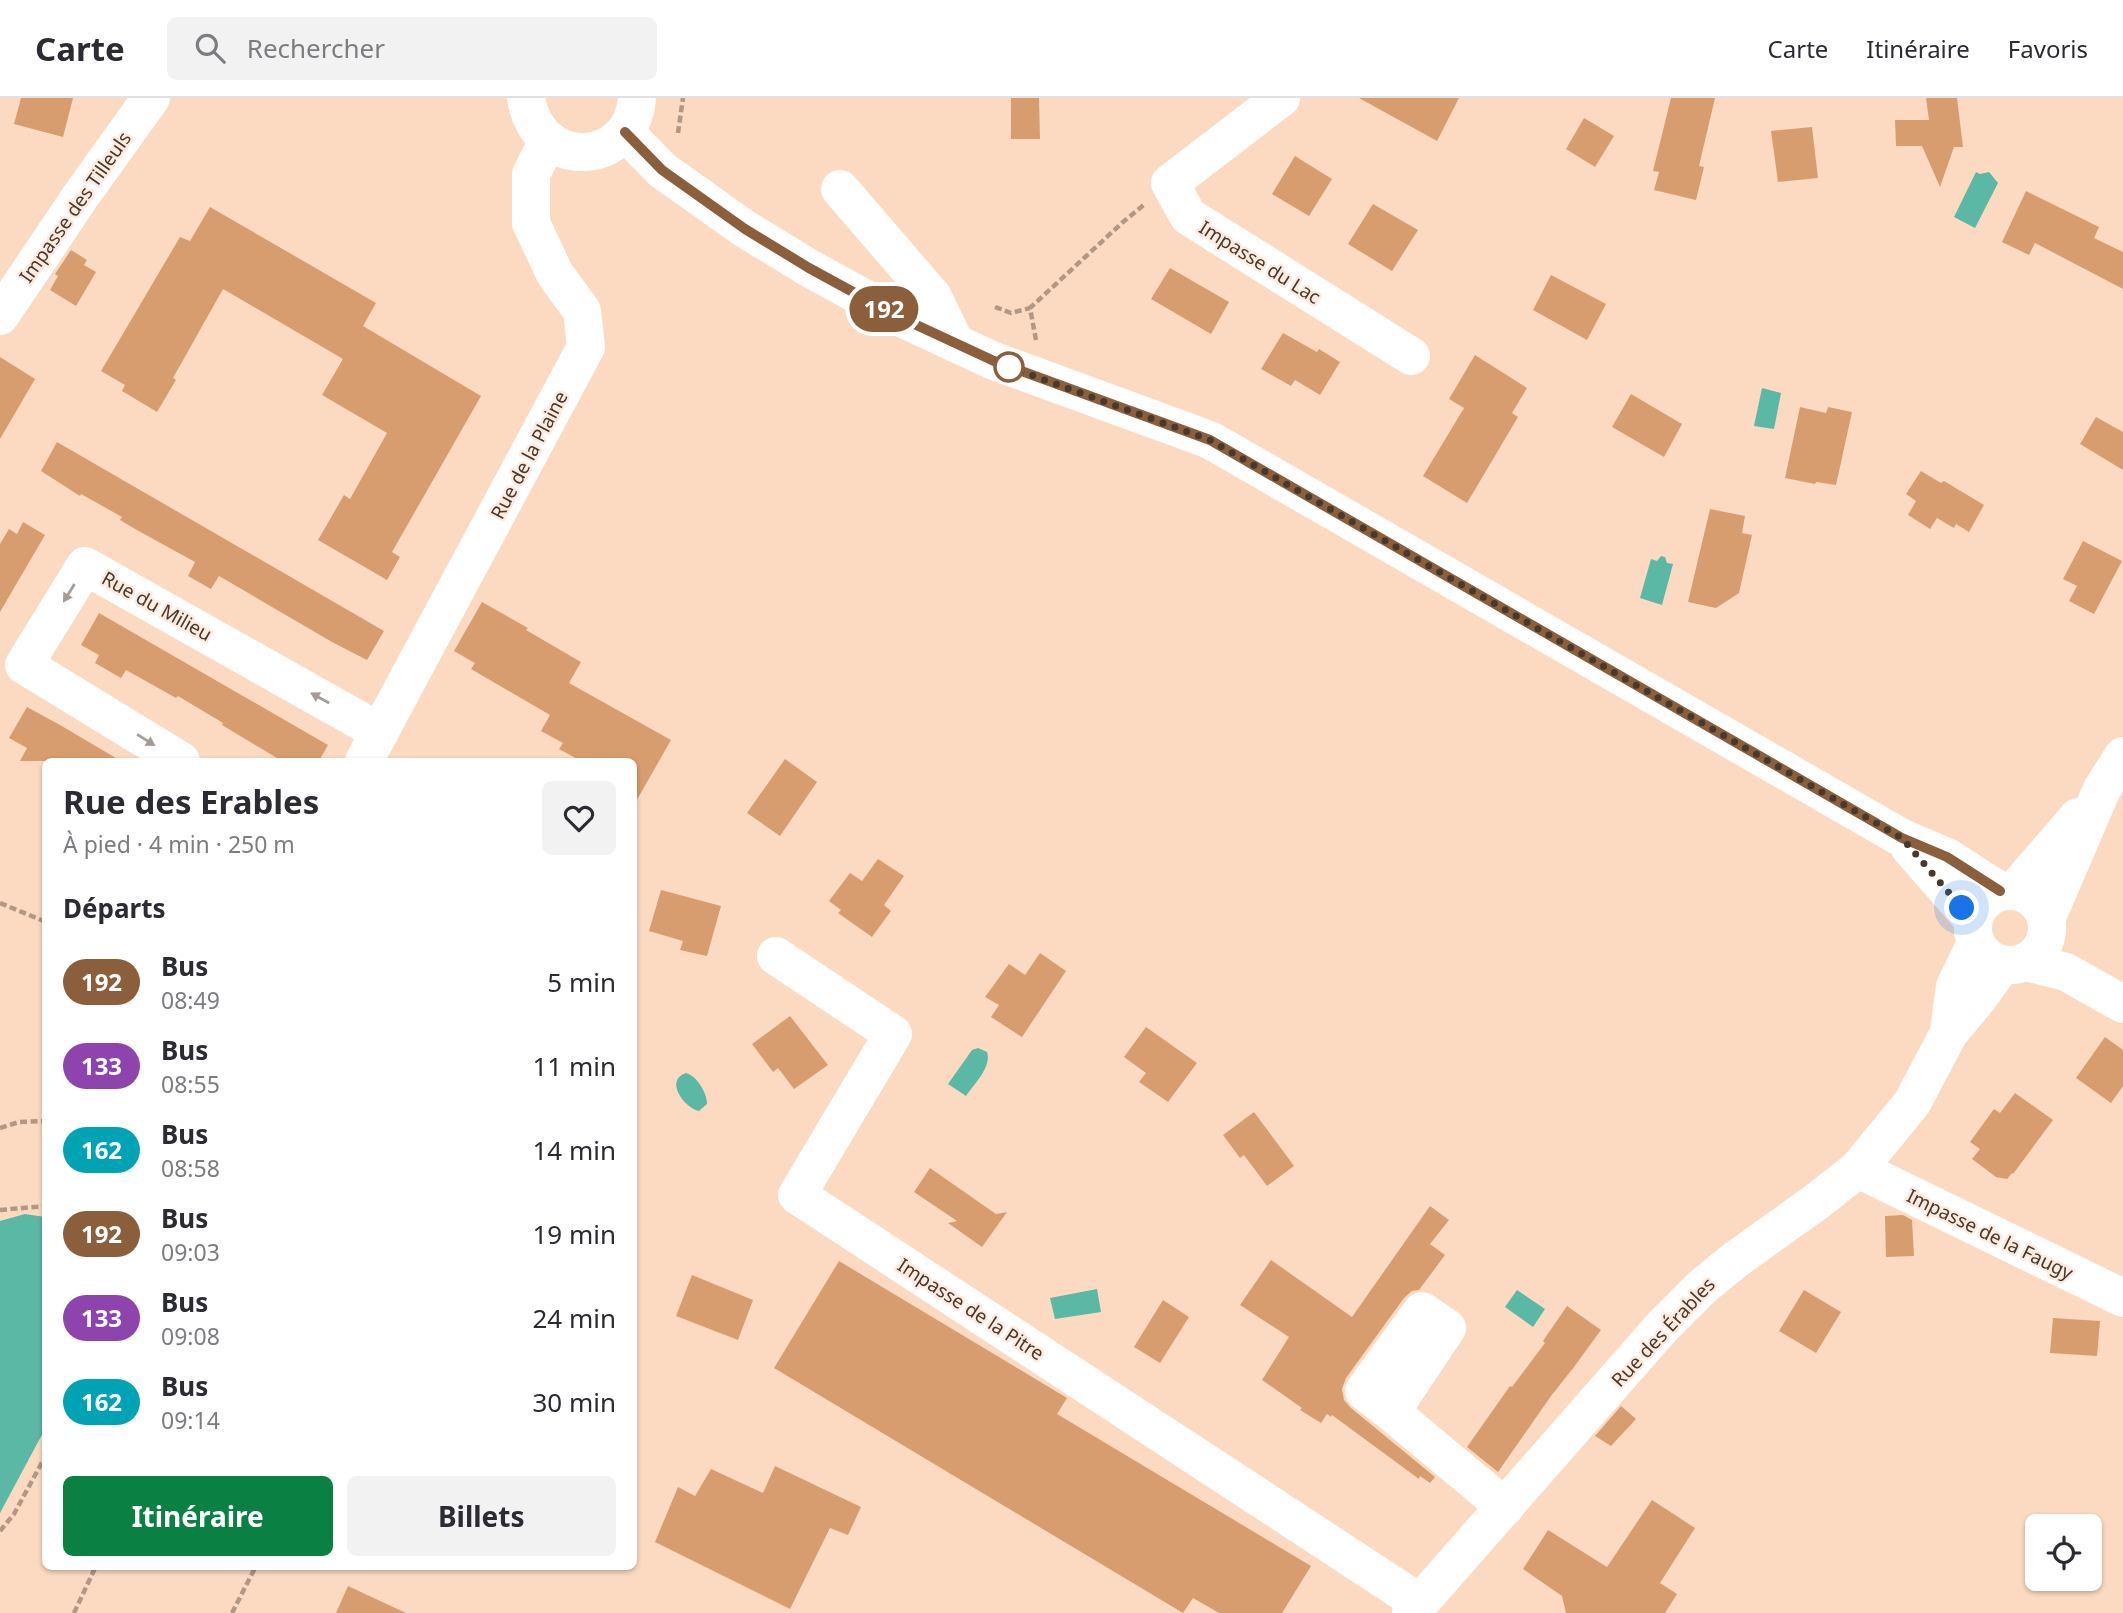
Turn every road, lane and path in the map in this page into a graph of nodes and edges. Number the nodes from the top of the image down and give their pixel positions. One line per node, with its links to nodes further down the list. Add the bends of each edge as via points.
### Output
1 (151, 98): 12 (street, Impasse des Tilleuls)
2 (526, 98): 7 (street, via 536,129)
3 (683, 98): 6 (path)
4 (1281, 98): 8 (street)
5 (631, 115): 7 (street, via 612,143 597,150 563,149); 13 (street, via 655,164 745,229 897,316)
6 (678, 132)
7 (548, 141): 16 (street, Rue de la Plaine, via 531,174 531,223 555,274 582,311 586,348)
8 (1170, 183): 11 (path); 14 (street, Impasse du Lac, via 1188,216)
9 (840, 189): 13 (street, via 933,297)
10 (995, 307): 11 (path, via 1011,313)
11 (1030, 308): 15 (path)
12 (0, 316)
13 (955, 343): 15 (street)
14 (1411, 356)
15 (1042, 379): 20 (street, via 1210,440)
16 (372, 747): 18 (street, Rue du Milieu, one-way to 18, via 85,566 24,665)
17 (2123, 756): 19 (street)
18 (176, 758)
19 (2102, 789): 21 (street); 24 (street)
20 (1902, 838): 21 (street); 25 (street)
21 (2007, 891): 24 (street, via 2029,895); 25 (street, via 1987,898 1978,909)
22 (0, 902): 23 (path)
23 (42, 920)
24 (2047, 921): 25 (street, via 2048,932 2036,956); 27 (street)
25 (1994, 948): 27 (street, via 2066,972); 30 (street, Rue des Érables, via 1979,997 1949,1033 1912,1103)
26 (776, 956): 40 (street, Impasse de la Pitre, via 893,1034 797,1195)
27 (2116, 999)
28 (42, 1121): 29 (path)
29 (0, 1128)
30 (1858, 1169): 33 (street, Impasse de la Faugy); 36 (street, Rue des Érables, via 1702,1287 1662,1326)
31 (42, 1206): 32 (path)
32 (0, 1210)
33 (2123, 1298)
34 (1391, 1412): 36 (street)
35 (42, 1462): 37 (path)
36 (1505, 1507): 40 (street, Rue des Érables)
37 (0, 1531)
38 (94, 1570): 41 (path)
39 (254, 1570): 42 (path)
40 (1416, 1608)
41 (74, 1613)
42 (232, 1613)

